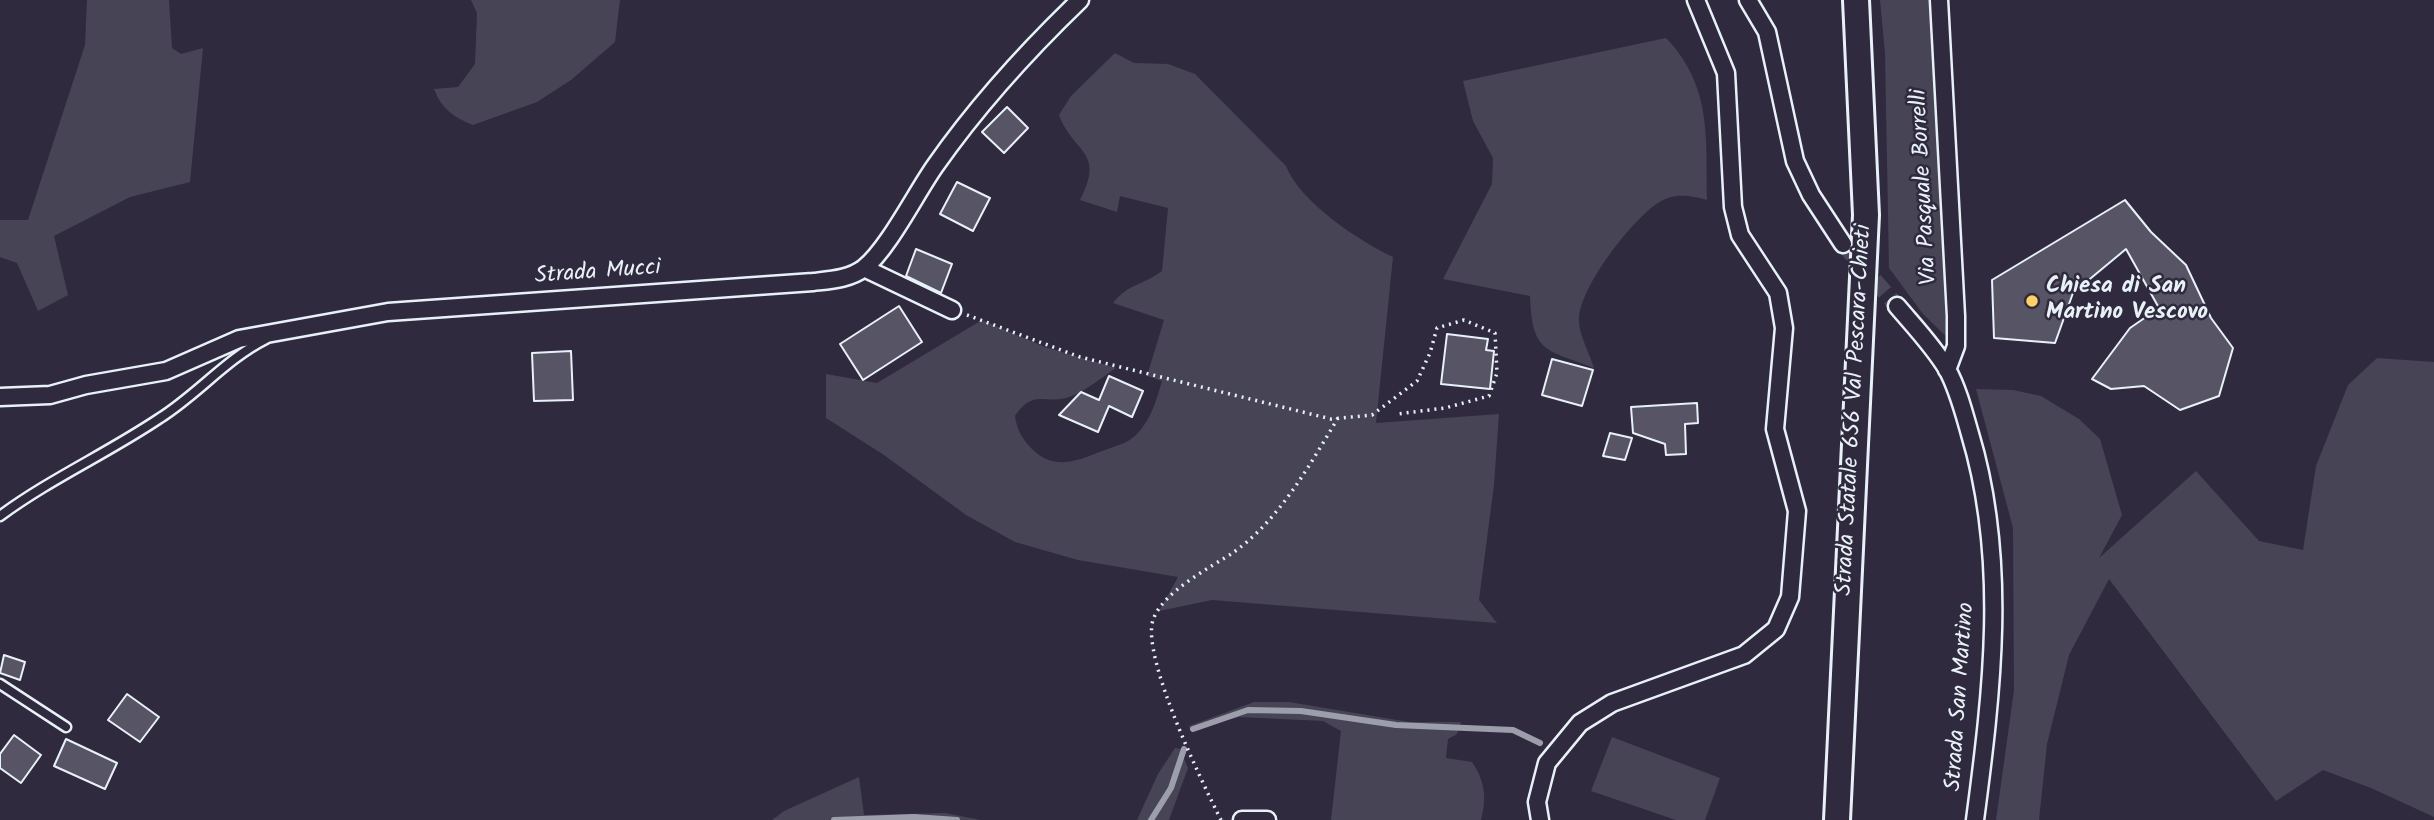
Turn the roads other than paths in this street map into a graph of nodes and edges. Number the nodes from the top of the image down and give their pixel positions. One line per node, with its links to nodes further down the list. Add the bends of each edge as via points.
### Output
1 (1080, 0): 7 (street, via 992,92)
2 (1696, 0): 18 (street, via 1726,73 1733,207 1740,235 1779,293 1784,328 1775,429 1797,510 1790,597 1776,629 1744,655 1612,704 1580,723 1547,763 1537,802)
3 (1748, 0): 6 (street, via 1767,32 1795,160)
4 (1856, 0): 19 (highway, Strada Statale 656 Val Pescara-Chieti, via 1866,215)
5 (1939, 0): 11 (street, Via Pasquale Borrelli, via 1956,316 1956,346)
6 (1843, 244)
7 (864, 268): 9 (street); 10 (street, Strada Mucci, via 813,282 408,310)
8 (1897, 306): 11 (street, Strada San Martino)
9 (952, 310)
10 (282, 331): 12 (street, Strada Mucci, via 239,339 166,371 50,395); 13 (lane, via 234,356 160,418)
11 (1947, 370): 20 (street, Strada San Martino, via 1978,460 1992,554 1993,655)
12 (0, 397)
13 (0, 516)
14 (0, 684): 15 (lane)
15 (66, 727)
16 (1242, 820): 17 (street)
17 (1267, 820)
18 (1540, 820)
19 (1837, 820)
20 (1975, 820)

